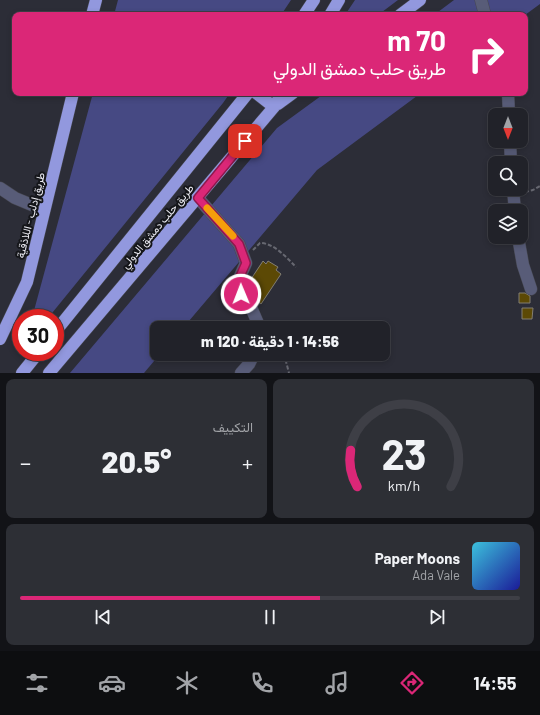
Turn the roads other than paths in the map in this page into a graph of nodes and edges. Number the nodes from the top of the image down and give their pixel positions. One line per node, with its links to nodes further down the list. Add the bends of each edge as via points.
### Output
1 (96, 0): 6 (highway)
2 (314, 0): 7 (highway)
3 (339, 0): 8 (highway)
4 (420, 0): 9 (highway)
5 (481, 0): 10 (street)
6 (93, 12)
7 (306, 12)
8 (332, 12)
9 (404, 12)
10 (484, 12)
11 (72, 96): 21 (highway, طريق إدلب - اللاذقية)
12 (246, 96): 24 (highway, طريق حلب دمشق الدولي)
13 (260, 96): 17 (highway)
14 (280, 96): 17 (highway, طريق حلب دمشق الدولي)
15 (289, 96): 17 (highway)
16 (508, 96): 18 (street)
17 (274, 107): 20 (highway, طريق حلب دمشق الدولي)
18 (509, 108)
19 (0, 188): 21 (street, via 15,198)
20 (198, 198): 25 (street, via 239,244 246,263 238,281 241,294 250,305); 30 (highway, طريق حلب دمشق الدولي)
21 (44, 210): 26 (highway, طريق إدلب - اللاذقية, via 27,282)
22 (519, 244): 23 (street)
23 (531, 289)
24 (64, 321)
25 (257, 321)
26 (0, 339)
27 (32, 361): 29 (highway)
28 (250, 361): 31 (street)
29 (22, 373)
30 (49, 373)
31 (240, 373)

